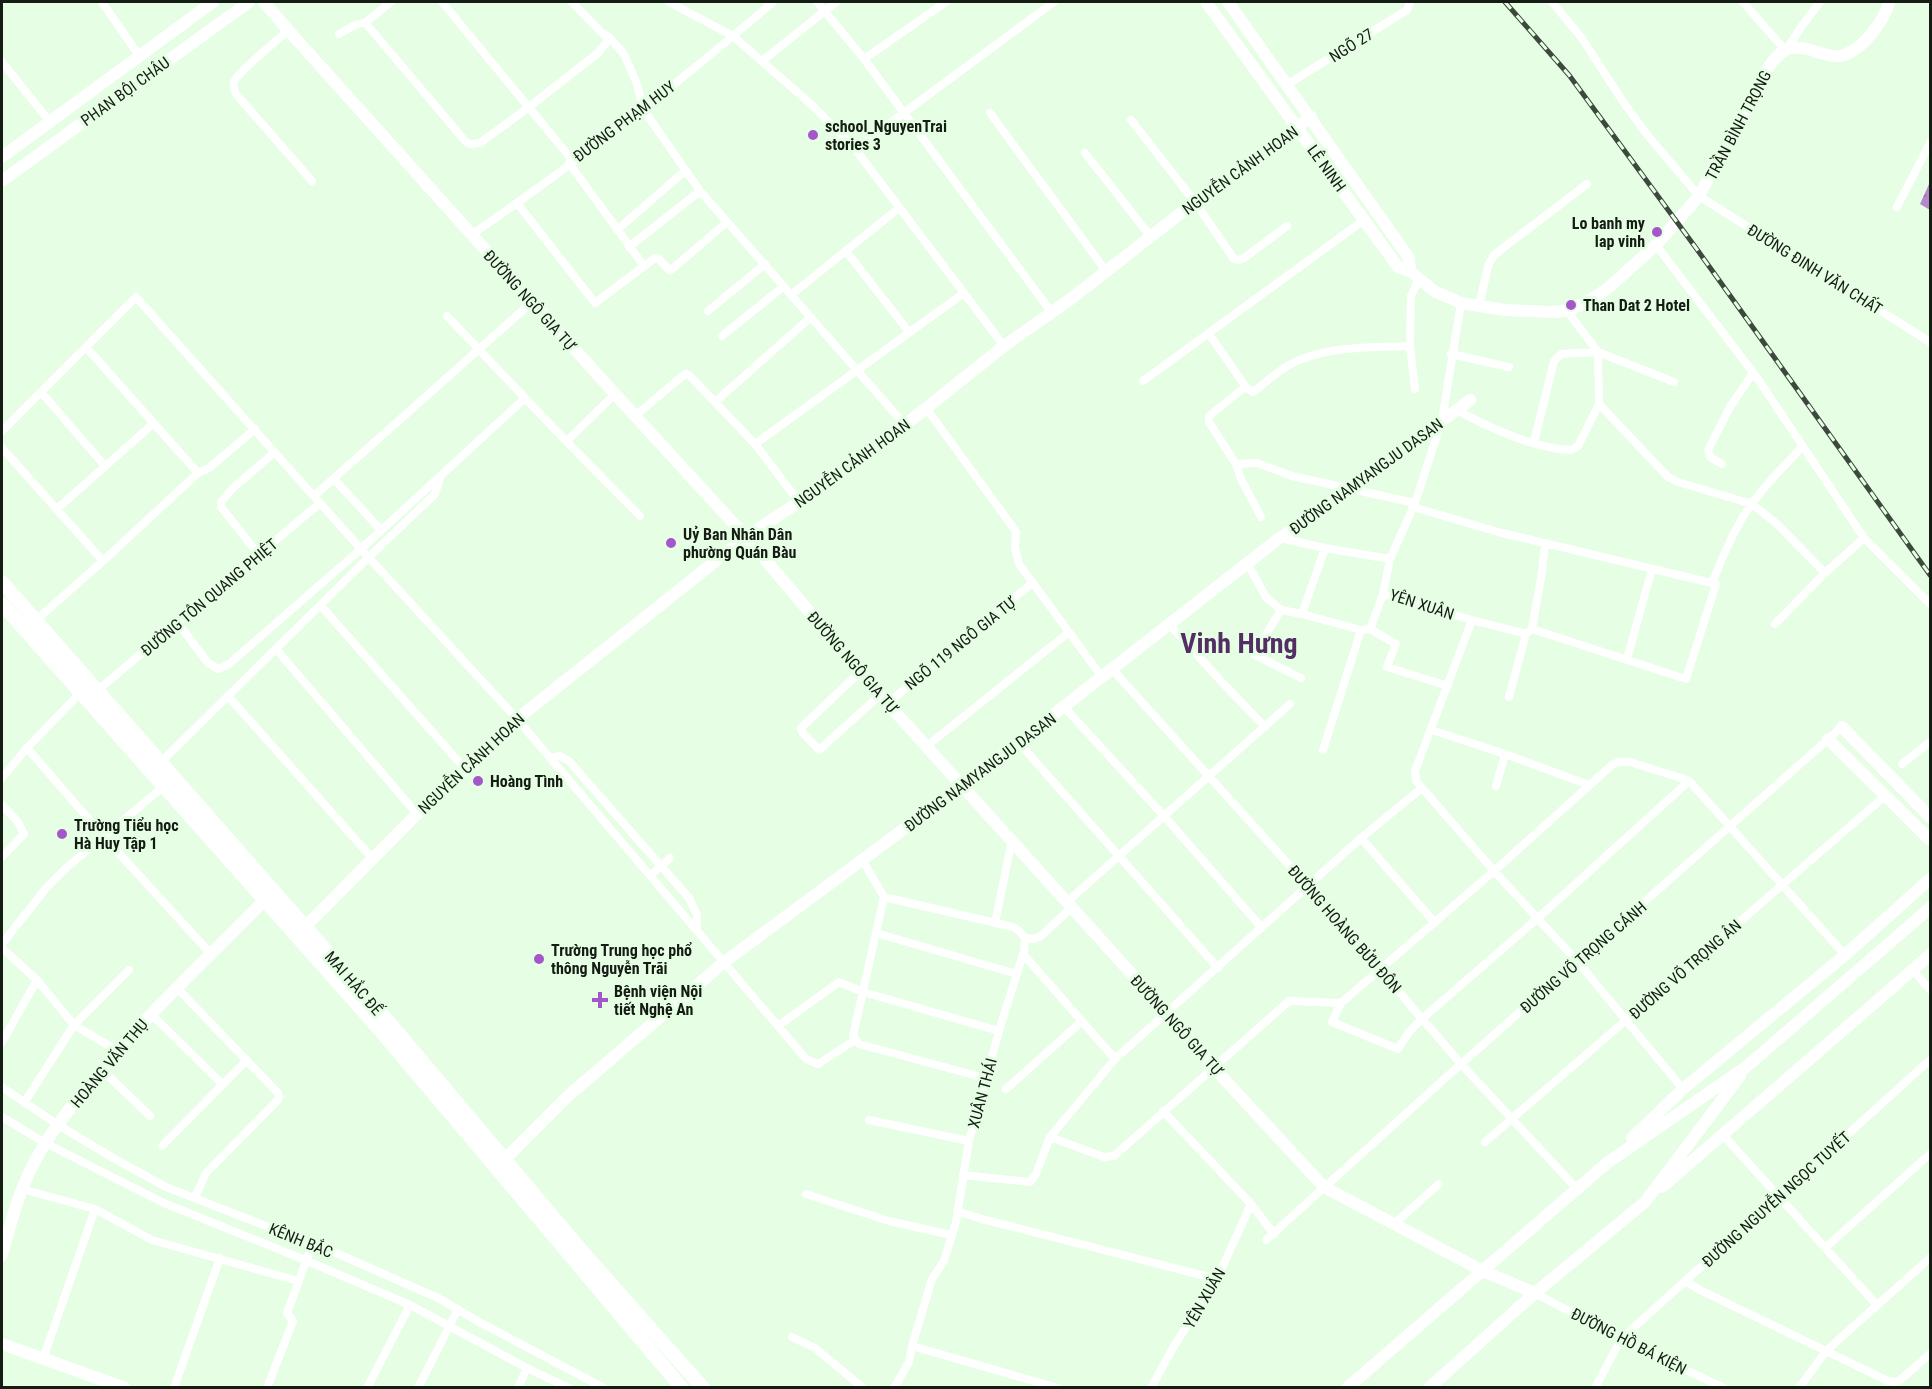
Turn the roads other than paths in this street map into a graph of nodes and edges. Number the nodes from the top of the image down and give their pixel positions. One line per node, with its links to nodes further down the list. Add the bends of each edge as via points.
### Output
1 (102, 2): 29 (street)
2 (213, 2): 29 (street, PHAN BỘI CHÂU)
3 (249, 2): 34 (street, PHAN BỘI CHÂU)
4 (264, 2): 24 (street, ĐƯỜNG NGÔ GIA TỰ)
5 (391, 2): 23 (street)
6 (442, 2): 36 (street)
7 (572, 2): 27 (street)
8 (669, 2): 21 (street)
9 (773, 2): 26 (street, ĐƯỜNG PHẠM HUY)
10 (817, 2): 22 (street)
11 (836, 2): 22 (street)
12 (945, 2): 30 (street)
13 (1054, 2): 39 (street)
14 (1206, 2): 43 (street, LÊ NINH)
15 (1228, 2): 35 (street, LÊ NINH)
16 (1410, 2): 35 (street, NGÕ 27, via 1407,10)
17 (1552, 2): 54 (street, ĐƯỜNG ĐINH VĂN CHẤT, via 1581,36 1649,137)
18 (1744, 2): 28 (street)
19 (1820, 2): 28 (street)
20 (1889, 2): 28 (street, via 1888,10 1869,37 1854,51 1836,57)
21 (680, 4): 26 (street)
22 (824, 9): 30 (street); 31 (street)
23 (366, 22): 25 (street); 36 (street, via 470,144 480,143)
24 (288, 30): 51 (street, via 233,83 236,94); 64 (street, ĐƯỜNG NGÔ GIA TỰ)
25 (339, 34)
26 (734, 36): 31 (street); 37 (street, ĐƯỜNG PHẠM HUY)
27 (610, 38): 36 (street, via 598,53); 37 (street, via 624,54)
28 (1786, 49): 54 (street, TRẦN BÌNH TRỌNG, via 1768,68)
29 (140, 57): 33 (street, PHAN BỘI CHÂU)
30 (864, 59): 39 (street)
31 (762, 61): 45 (street, via 813,105)
32 (2, 62): 42 (street)
33 (126, 67): 34 (street); 42 (street, PHAN BỘI CHÂU)
34 (138, 82): 50 (street, PHAN BỘI CHÂU)
35 (1288, 84): 40 (street, LÊ NINH)
36 (529, 107): 48 (street)
37 (643, 109): 48 (street, ĐƯỜNG PHẠM HUY); 49 (street)
38 (990, 112): 71 (street)
39 (903, 113): 45 (street); 81 (street)
40 (1311, 117): 43 (street, NGUYỄN CẢNH HOAN); 72 (street, LÊ NINH, via 1410,258)
41 (1131, 120): 55 (street)
42 (50, 122): 47 (street, PHAN BỘI CHÂU)
43 (1299, 128): 55 (street, NGUYỄN CẢNH HOAN); 59 (street, LÊ NINH)
44 (1930, 143): 57 (street)
45 (855, 149): 58 (street)
46 (1085, 153): 65 (street)
47 (2, 157)
48 (571, 162): 56 (street, ĐƯỜNG PHẠM HUY); 63 (street)
49 (686, 170): 53 (street); 63 (street)
50 (2, 181)
51 (312, 181)
52 (1587, 184): 78 (street, via 1494,255)
53 (700, 191): 60 (street); 67 (street)
54 (1699, 196): 61 (street, TRẦN BÌNH TRỌNG); 87 (street, ĐƯỜNG ĐINH VĂN CHẤT)
55 (1195, 202): 62 (street, via 1237,260); 65 (street, NGUYỄN CẢNH HOAN)
56 (517, 203): 64 (street, ĐƯỜNG PHẠM HUY); 70 (street, via 593,303)
57 (1897, 207)
58 (899, 208): 68 (street); 74 (street)
59 (1364, 220): 72 (street, LÊ NINH, via 1398,267); 85 (street)
60 (728, 222): 69 (street); 70 (street, via 672,270 657,257)
61 (1677, 222): 66 (street, LÊ NINH)
62 (1287, 226)
63 (617, 230): 67 (street)
64 (471, 235): 76 (street, ĐƯỜNG NGÔ GIA TỰ)
65 (1151, 237): 71 (street, NGUYỄN CẢNH HOAN)
66 (1656, 245): 80 (street, LÊ NINH, via 1607,289); 96 (street)
67 (629, 246): 70 (street)
68 (846, 251): 75 (street); 84 (street)
69 (765, 264): 73 (street); 79 (street)
70 (644, 266)
71 (1106, 271): 81 (street, NGUYỄN CẢNH HOAN)
72 (1414, 275): 77 (street, LÊ NINH, via 1434,291); 89 (street)
73 (784, 286): 75 (street); 86 (street)
74 (964, 292): 84 (street); 88 (street)
75 (791, 294): 83 (street)
76 (532, 302): 91 (street, ĐƯỜNG TÔN QUANG PHIỆT); 102 (street, ĐƯỜNG NGÔ GIA TỰ)
77 (1461, 303): 78 (street, LÊ NINH); 93 (street, YÊN XUÂN)
78 (1479, 306): 80 (street, LÊ NINH)
79 (708, 311)
80 (1568, 311): 92 (street)
81 (1052, 313): 88 (street, NGUYỄN CẢNH HOAN)
82 (447, 316): 91 (street)
83 (811, 317): 95 (street); 105 (street)
84 (909, 332): 95 (street)
85 (1209, 334): 97 (street); 99 (street)
86 (722, 336)
87 (1930, 342)
88 (1004, 346): 107 (street, NGUYỄN CẢNH HOAN)
89 (1410, 346): 99 (street, via 1335,350 1286,367 1254,391); 100 (street)
90 (86, 347): 101 (street); 111 (street); 113 (street, via 136,297)
91 (479, 349): 103 (street); 126 (street, ĐƯỜNG TÔN QUANG PHIỆT)
92 (1598, 352): 98 (street); 106 (street); 116 (street, via 1556,358)
93 (1451, 354): 94 (street); 110 (street, YÊN XUÂN)
94 (1509, 367)
95 (857, 370): 112 (street); 117 (street)
96 (1753, 373): 118 (street); 122 (street, via 1708,448 1708,456)
97 (1143, 381)
98 (1674, 382)
99 (1246, 387): 121 (street, via 1208,420)
100 (1414, 389)
101 (41, 392): 114 (street); 123 (street)
102 (615, 394): 109 (street, ĐƯỜNG NGÔ GIA TỰ); 115 (street)
103 (524, 399): 115 (street); 125 (street)
104 (1470, 400): 108 (street, ĐƯỜNG NAMYANGJU DASAN)
105 (715, 402): 109 (street, via 687,374); 117 (street)
106 (1599, 404): 116 (street, via 1575,449); 130 (street, via 1668,477)
107 (926, 408): 112 (street, NGUYỄN CẢNH HOAN); 150 (street, via 1016,532 1019,564)
108 (1457, 410): 110 (street, ĐƯỜNG NAMYANGJU DASAN); 116 (street, via 1484,425)
109 (635, 416): 136 (street, ĐƯỜNG NGÔ GIA TỰ)
110 (1442, 420): 127 (street, ĐƯỜNG NAMYANGJU DASAN); 131 (street, YÊN XUÂN)
111 (153, 423): 123 (street); 124 (street)
112 (905, 425): 129 (street, NGUYỄN CẢNH HOAN)
113 (255, 429): 120 (street); 124 (street)
114 (2, 431)
115 (565, 440): 133 (street)
116 (1533, 442)
117 (755, 444): 129 (street)
118 (1802, 447): 130 (street); 138 (street)
119 (2, 448): 132 (street)
120 (275, 452): 128 (street); 142 (street, via 221,502)
121 (1236, 464): 127 (street, via 1257,462 1292,476); 134 (street)
122 (1722, 464)
123 (105, 466): 132 (street)
124 (198, 473): 145 (street)
125 (442, 473): 135 (street); 143 (street, via 435,494)
126 (334, 479): 128 (street, ĐƯỜNG TÔN QUANG PHIỆT); 135 (street)
127 (1351, 489): 131 (street); 137 (street, ĐƯỜNG NAMYANGJU DASAN)
128 (317, 500): 141 (street); 142 (street, ĐƯỜNG TÔN QUANG PHIỆT)
129 (799, 502): 136 (street, NGUYỄN CẢNH HOAN)
130 (1752, 504): 148 (street); 151 (street)
131 (1414, 505): 139 (street); 144 (street, YÊN XUÂN)
132 (58, 508): 145 (street)
133 (640, 516)
134 (1261, 517)
135 (381, 530): 141 (street)
136 (746, 537): 169 (street, ĐƯỜNG NGÔ GIA TỰ); 180 (street, NGUYỄN CẢNH HOAN)
137 (1280, 538): 140 (street); 146 (street, ĐƯỜNG NAMYANGJU DASAN)
138 (1864, 538): 148 (street); 154 (street)
139 (1545, 544): 147 (street); 164 (street)
140 (1325, 548): 144 (street); 157 (street)
141 (361, 549): 143 (street); 160 (street, via 229,664 218,669 208,663)
142 (259, 555): 160 (street, ĐƯỜNG TÔN QUANG PHIỆT)
143 (369, 557): 155 (street); 180 (street)
144 (1390, 559): 152 (street, YÊN XUÂN)
145 (103, 561): 159 (street)
146 (1247, 564): 156 (street, via 1266,597); 161 (street, ĐƯỜNG NAMYANGJU DASAN)
147 (1652, 569): 151 (street); 167 (street)
148 (1825, 573): 162 (street)
149 (2, 582): 159 (main road, MAI HẮC ĐẾ)
150 (1032, 583): 165 (street); 177 (street, NGÕ 119 NGÔ GIA TỰ)
151 (1712, 583): 167 (street, via 1716,584 1686,679)
152 (1383, 594): 158 (street, YÊN XUÂN); 163 (street)
153 (2, 604): 174 (main road, MAI HẮC ĐẾ)
154 (1930, 604)
155 (321, 606): 166 (street); 194 (street)
156 (1281, 610): 157 (street); 171 (street, via 1255,655)
157 (1302, 614): 163 (street)
158 (1472, 620): 164 (street); 172 (street, YÊN XUÂN)
159 (35, 621): 173 (main road, MAI HẮC ĐẾ)
160 (178, 623): 173 (street, ĐƯỜNG TÔN QUANG PHIỆT)
161 (1169, 624): 168 (street, ĐƯỜNG NAMYANGJU DASAN); 181 (street)
162 (1775, 624)
163 (1365, 629): 172 (street, via 1396,644 1387,667); 189 (street)
164 (1529, 631): 167 (street); 176 (street)
165 (1068, 633): 170 (street); 187 (street)
166 (276, 649): 175 (street); 205 (street)
167 (1627, 659)
168 (1112, 669): 170 (street, ĐƯỜNG NAMYANGJU DASAN); 195 (street, ĐƯỜNG HOÀNG BỬU ĐÔN)
169 (860, 672): 177 (street, ĐƯỜNG NGÔ GIA TỰ); 177 (street, NGÕ 119 NGÔ GIA TỰ, via 801,728 802,732 819,750)
170 (1102, 677): 179 (street, ĐƯỜNG NAMYANGJU DASAN)
171 (1301, 678)
172 (1448, 686): 183 (street, YÊN XUÂN)
173 (97, 691): 192 (main road, MAI HẮC ĐẾ)
174 (80, 693): 188 (street); 201 (main road, MAI HẮC ĐẾ)
175 (228, 696): 192 (street); 216 (street)
176 (1509, 697)
177 (884, 699): 187 (street, ĐƯỜNG NGÔ GIA TỰ)
178 (1290, 705): 181 (street)
179 (1064, 707): 185 (street, ĐƯỜNG NAMYANGJU DASAN); 206 (street)
180 (517, 718): 191 (street); 194 (street, NGUYỄN CẢNH HOAN)
181 (1265, 727): 195 (street)
182 (1842, 727): 184 (street, ĐƯỜNG VÕ TRỌNG CÁNH); 207 (street)
183 (1432, 730): 190 (street); 202 (street, YÊN XUÂN, via 1415,771)
184 (1828, 739): 203 (street); 209 (street, ĐƯỜNG VÕ TRỌNG CÁNH)
185 (1019, 742): 199 (street, ĐƯỜNG NAMYANGJU DASAN); 214 (street)
186 (1930, 742): 193 (street)
187 (927, 746): 199 (street, ĐƯỜNG NGÔ GIA TỰ)
188 (27, 748): 196 (street); 210 (street)
189 (1323, 750)
190 (1506, 754): 198 (street); 200 (street)
191 (550, 758): 219 (street, via 560,756 569,761); 221 (street)
192 (160, 764): 208 (main road, MAI HẮC ĐẾ)
193 (1902, 764)
194 (466, 770): 205 (street, NGUYỄN CẢNH HOAN)
195 (1209, 776): 206 (street); 224 (street, ĐƯỜNG HOÀNG BỬU ĐÔN)
196 (2, 778)
197 (1689, 781): 198 (street, via 1624,761 1612,765); 209 (street); 229 (street)
198 (1589, 785): 220 (street)
199 (962, 786): 212 (street, ĐƯỜNG NGÔ GIA TỰ); 218 (street, ĐƯỜNG NAMYANGJU DASAN)
200 (1496, 786)
201 (164, 787): 208 (main road, MAI HẮC ĐẾ); 210 (street)
202 (1422, 788): 211 (street); 220 (street)
203 (1885, 796): 213 (street); 223 (street, ĐƯỜNG VÕ TRỌNG ÂN)
204 (2, 804): 215 (street, via 24,834)
205 (417, 814): 216 (street, NGUYỄN CẢNH HOAN)
206 (1164, 816): 214 (street); 233 (street)
207 (1930, 817)
208 (205, 824): 226 (main road, MAI HẮC ĐẾ); 232 (main road, MAI HẮC ĐẾ)
209 (1731, 826): 223 (street); 242 (street, ĐƯỜNG VÕ TRỌNG CÁNH)
210 (105, 838): 237 (street, via 43,891); 238 (street)
211 (1361, 838): 224 (street); 231 (street)
212 (1012, 840): 227 (street, ĐƯỜNG NGÔ GIA TỰ); 230 (street)
213 (1930, 840)
214 (1120, 856): 227 (street); 244 (street)
215 (2, 857)
216 (372, 858): 232 (street, NGUYỄN CẢNH HOAN)
217 (670, 858): 219 (street)
218 (863, 861): 225 (street); 243 (street, ĐƯỜNG NAMYANGJU DASAN)
219 (661, 866): 221 (street); 234 (street, via 689,898 697,915)
220 (1494, 871): 229 (street); 231 (street)
221 (651, 875): 234 (street)
222 (1930, 879): 241 (street)
223 (1783, 885): 241 (street); 257 (street, ĐƯỜNG VÕ TRỌNG ÂN)
224 (1308, 886): 233 (street); 246 (street, ĐƯỜNG HOÀNG BỬU ĐÔN)
225 (884, 897): 230 (street); 235 (street)
226 (264, 901): 238 (street, HOÀNG VĂN THỤ); 260 (main road, MAI HẮC ĐẾ)
227 (1069, 905): 236 (street, via 1041,936); 254 (street, ĐƯỜNG NGÔ GIA TỰ)
228 (1930, 908): 271 (street)
229 (1538, 918): 242 (street); 256 (street)
230 (995, 923): 236 (street, via 1013,927)
231 (1435, 923): 246 (street)
232 (305, 927): 260 (main road, MAI HẮC ĐẾ)
233 (1262, 928): 244 (street)
234 (698, 930): 243 (street)
235 (876, 933): 248 (street); 252 (street)
236 (1025, 938): 239 (street, XUÂN THÁI)
237 (2, 946): 249 (street)
238 (211, 954): 250 (street, HOÀNG VĂN THỤ)
239 (1023, 954): 248 (street, XUÂN THÁI); 258 (street)
240 (1930, 955): 247 (street)
241 (1845, 956): 277 (street)
242 (1577, 961): 257 (street); 269 (street, ĐƯỜNG VÕ TRỌNG CÁNH)
243 (724, 963): 261 (street); 292 (street, ĐƯỜNG NAMYANGJU DASAN, via 568,1096)
244 (1218, 968): 254 (street)
245 (129, 970): 259 (street)
246 (1380, 970): 253 (street); 256 (street, ĐƯỜNG HOÀNG BỬU ĐÔN)
247 (1913, 970): 251 (street); 285 (street)
248 (1017, 974): 262 (street, XUÂN THÁI)
249 (37, 980): 259 (street); 264 (street)
250 (177, 988): 255 (street, HOÀNG VĂN THỤ); 267 (street)
251 (1930, 990)
252 (863, 992): 261 (street, via 839,982); 262 (street); 263 (street)
253 (1341, 1003): 256 (street, via 1332,1022 1398,1049); 270 (street, via 1289,1001)
254 (1167, 1013): 266 (street); 270 (street, ĐƯỜNG NGÔ GIA TỰ)
255 (151, 1014): 265 (street, HOÀNG VĂN THỤ); 274 (street)
256 (1423, 1018): 269 (street, ĐƯỜNG HOÀNG BỬU ĐÔN)
257 (1626, 1020): 277 (street); 282 (street, ĐƯỜNG VÕ TRỌNG ÂN)
258 (1082, 1021): 266 (street); 276 (street)
259 (74, 1025): 265 (street); 278 (street)
260 (385, 1026): 292 (main road, MAI HẮC ĐẾ); 308 (main road, MAI HẮC ĐẾ)
261 (778, 1026): 263 (street, via 806,1059 818,1064)
262 (999, 1030): 273 (street, XUÂN THÁI)
263 (855, 1040): 273 (street)
264 (2, 1042)
265 (118, 1051): 272 (street, HOÀNG VĂN THỤ)
266 (1115, 1059): 286 (street)
267 (246, 1060): 274 (street); 301 (street, via 279,1098 206,1173)
268 (1930, 1060): 300 (street, ĐƯỜNG NGUYỄN NGỌC TUYẾT)
269 (1461, 1064): 282 (street, ĐƯỜNG HOÀNG BỬU ĐÔN); 296 (street, ĐƯỜNG VÕ TRỌNG CÁNH)
270 (1213, 1067): 279 (street); 296 (street, ĐƯỜNG NGÔ GIA TỰ)
271 (1746, 1067): 293 (street); 302 (street)
272 (101, 1069): 280 (street); 284 (street, HOÀNG VĂN THỤ)
273 (985, 1078): 287 (street, XUÂN THÁI)
274 (222, 1084): 290 (street)
275 (2, 1087): 278 (street, KÊNH BẮC)
276 (1006, 1089)
277 (1683, 1089): 293 (street)
278 (24, 1102): 284 (street, KÊNH BẮC)
279 (1163, 1111): 286 (street, via 1110,1157); 303 (street)
280 (150, 1116)
281 (2, 1117): 289 (street, KÊNH BẮC)
282 (1512, 1118): 288 (street, ĐƯỜNG VÕ TRỌNG ÂN); 298 (street, ĐƯỜNG HOÀNG BỬU ĐÔN)
283 (869, 1120): 287 (street)
284 (58, 1125): 289 (street, HOÀNG VĂN THỤ); 301 (street, KÊNH BẮC, via 166,1187)
285 (1723, 1135): 300 (street); 302 (street)
286 (1050, 1137): 294 (street, via 1030,1182)
287 (969, 1141): 294 (street, XUÂN THÁI)
288 (1485, 1142)
289 (45, 1143): 297 (street, HOÀNG VĂN THỤ); 314 (street, KÊNH BẮC, via 164,1203)
290 (162, 1146)
291 (1930, 1154): 310 (street)
292 (504, 1160): 308 (main road, MAI HẮC ĐẾ)
293 (1606, 1163): 298 (street)
294 (963, 1175): 305 (street, XUÂN THÁI)
295 (1439, 1184): 306 (street)
296 (1324, 1187): 303 (street, ĐƯỜNG VÕ TRỌNG CÁNH, via 1270,1237); 306 (street, ĐƯỜNG NGÔ GIA TỰ)
297 (22, 1189): 304 (street); 311 (street, HOÀNG VĂN THỤ)
298 (1577, 1189): 315 (street)
299 (806, 1194): 307 (street, via 908,1227)
300 (1779, 1196): 310 (street); 318 (street, ĐƯỜNG NGUYỄN NGỌC TUYẾT)
301 (195, 1197): 309 (street, KÊNH BẮC)
302 (1646, 1202): 319 (street)
303 (1251, 1204): 316 (street, YÊN XUÂN)
304 (95, 1209): 312 (street, via 152,1240); 330 (street)
305 (957, 1210): 307 (street, XUÂN THÁI); 316 (street)
306 (1394, 1224): 315 (street, ĐƯỜNG NGÔ GIA TỰ)
307 (951, 1235): 327 (street, XUÂN THÁI, via 944,1261 932,1279)
308 (567, 1242): 334 (main road, MAI HẮC ĐẾ); 342 (main road, MAI HẮC ĐẾ)
309 (312, 1245): 314 (street); 322 (street, KÊNH BẮC)
310 (1825, 1248): 320 (street)
311 (2, 1255)
312 (220, 1258): 317 (street); 335 (street)
313 (1930, 1258): 320 (street)
314 (305, 1260): 317 (street); 321 (street, KÊNH BẮC)
315 (1483, 1271): 319 (street, ĐƯỜNG NGÔ GIA TỰ); 347 (street)
316 (1217, 1279): 346 (street, YÊN XUÂN)
317 (298, 1281): 336 (street, via 287,1313 293,1321)
318 (1685, 1281): 325 (street, ĐƯỜNG NGUYỄN NGỌC TUYẾT); 328 (street)
319 (1535, 1293): 325 (street, ĐƯỜNG HỒ BÁ KIỆN); 348 (street)
320 (1876, 1304): 328 (street)
321 (410, 1305): 323 (street, KÊNH BẮC); 337 (street)
322 (458, 1309): 323 (street); 341 (street, KÊNH BẮC)
323 (450, 1326): 331 (street, KÊNH BẮC); 338 (street)
324 (792, 1337): 343 (street, via 815,1348)
325 (1621, 1338): 349 (street); 350 (street, ĐƯỜNG HỒ BÁ KIỆN)
326 (2, 1344): 330 (street)
327 (912, 1346): 332 (street); 344 (street, XUÂN THÁI, via 909,1362)
328 (1826, 1351): 329 (street, via 1892,1382); 351 (street)
329 (1930, 1354)
330 (43, 1359): 333 (street)
331 (527, 1368): 339 (street); 340 (street, KÊNH BẮC)
332 (1041, 1385): 345 (street)
333 (118, 1386)
334 (681, 1387)
335 (174, 1388)
336 (267, 1388)
337 (366, 1388)
338 (418, 1388)
339 (518, 1388)
340 (569, 1388)
341 (604, 1388)
342 (703, 1388)
343 (863, 1388)
344 (894, 1388)
345 (1058, 1388)
346 (1151, 1388)
347 (1347, 1388)
348 (1429, 1388)
349 (1595, 1388)
350 (1724, 1388)
351 (1800, 1388)

